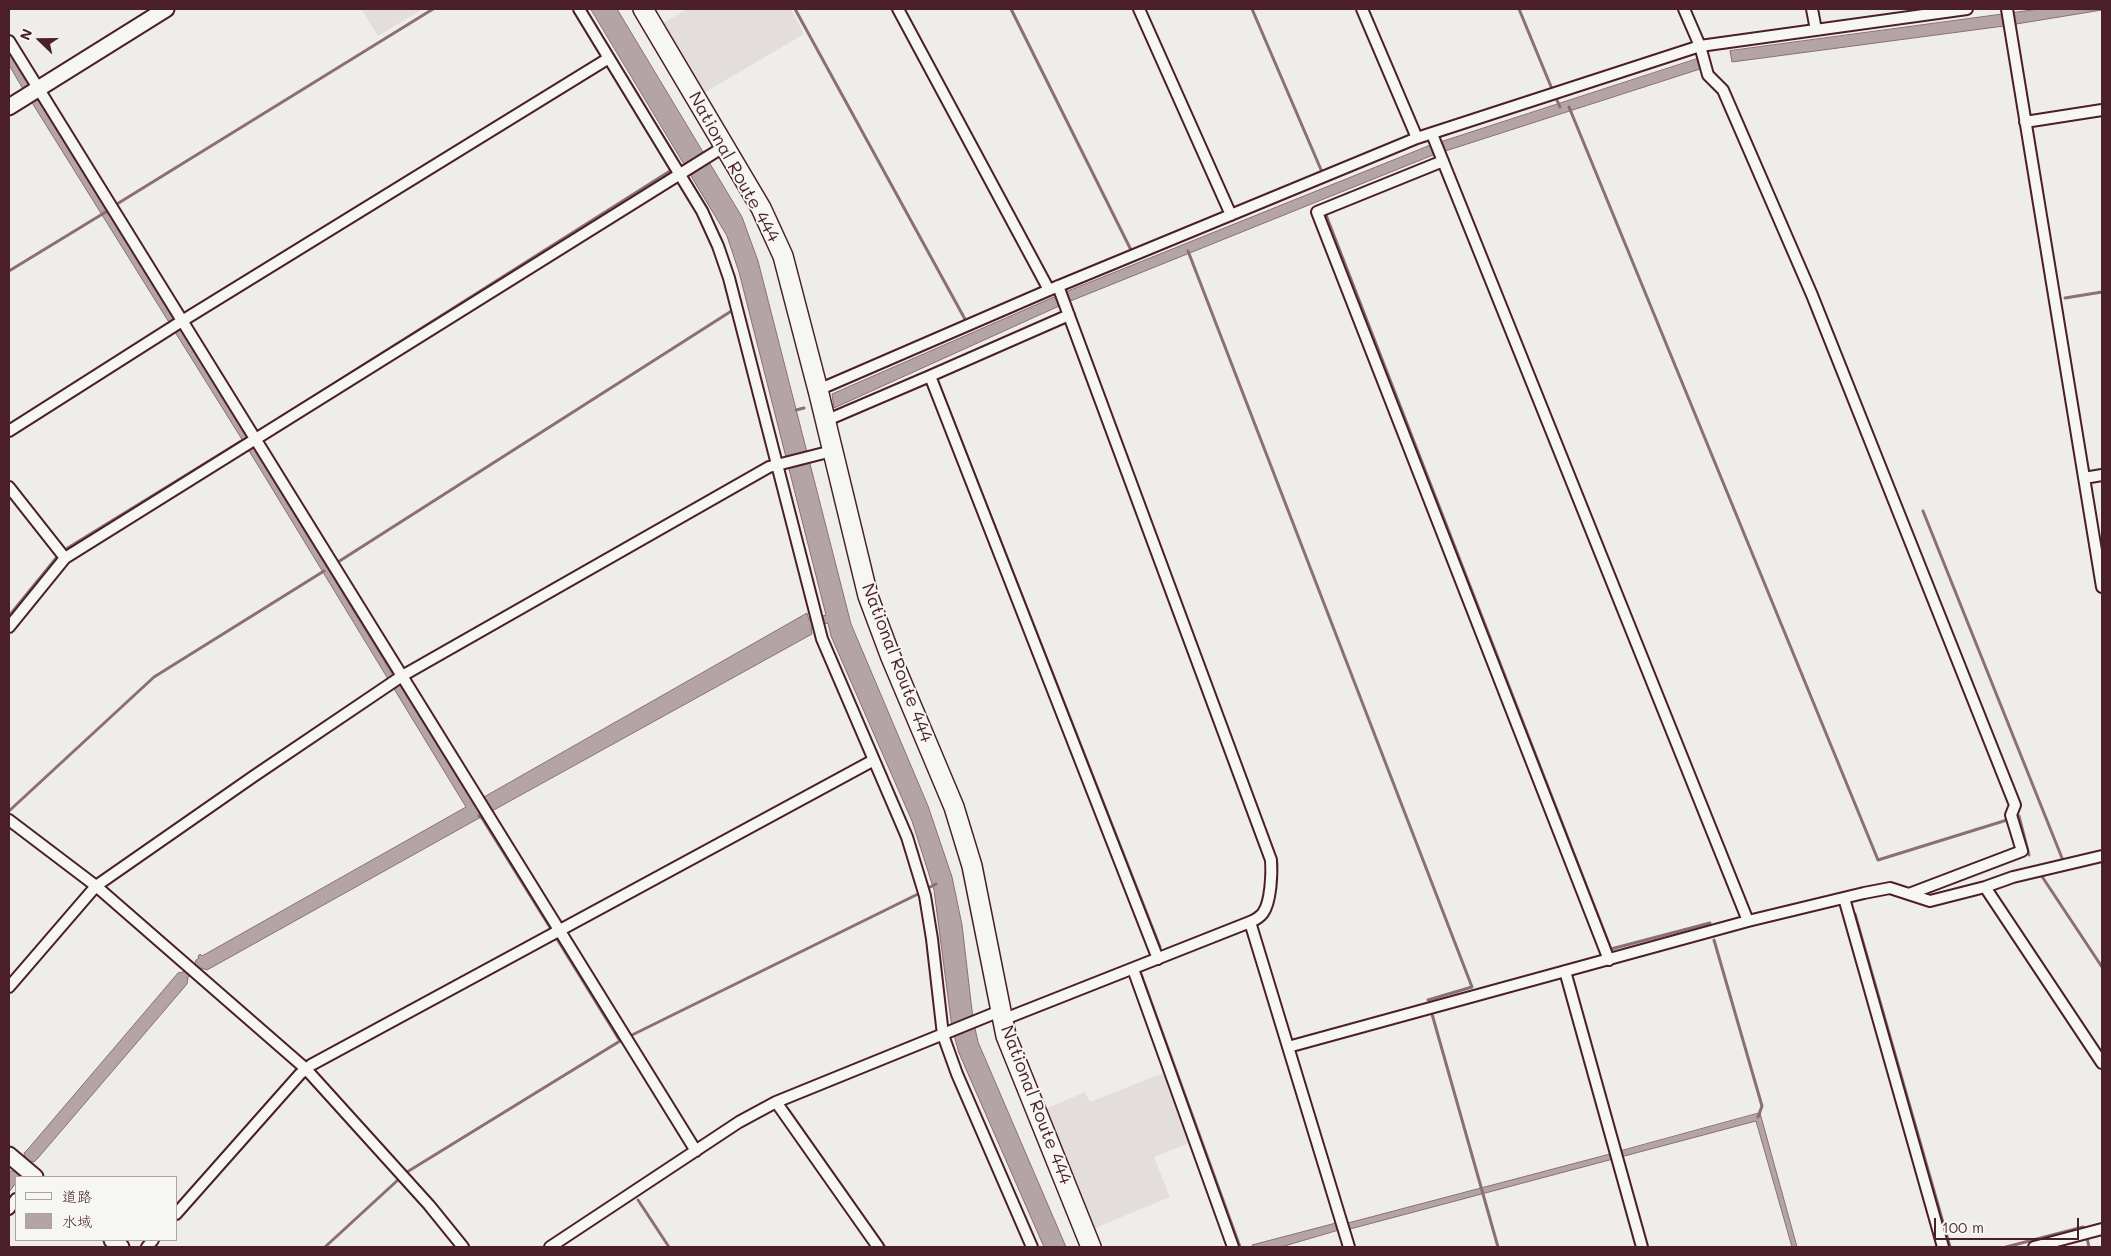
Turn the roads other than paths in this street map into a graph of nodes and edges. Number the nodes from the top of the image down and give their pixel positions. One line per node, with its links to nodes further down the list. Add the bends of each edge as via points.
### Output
1 (166, 9): 15 (street)
2 (579, 9): 14 (street)
3 (643, 9): 21 (highway, National Route 444)
4 (898, 9): 25 (street)
5 (1139, 9): 24 (street)
6 (1362, 9): 20 (street)
7 (1684, 9): 13 (street)
8 (1812, 9): 11 (street)
9 (1966, 9): 11 (street)
10 (2007, 9): 18 (street)
11 (1816, 30): 13 (street)
12 (9, 41): 15 (street)
13 (1700, 46): 19 (street); 47 (street, via 1708,74 1722,90 1812,295 2015,805 2011,815 2022,851)
14 (609, 58): 23 (street); 27 (street)
15 (33, 92): 16 (street); 27 (street)
16 (9, 107)
17 (2102, 110): 18 (street)
18 (2025, 122): 36 (street)
19 (1433, 137): 20 (street); 22 (street)
20 (1417, 138): 24 (street)
21 (718, 150): 23 (street); 29 (highway, National Route 444, via 761,208 783,256)
22 (1442, 159): 49 (street); 53 (street, via 1317,212)
23 (681, 172): 32 (street); 34 (street, via 718,246)
24 (1232, 215): 25 (street)
25 (1056, 289): 26 (street); 29 (street)
26 (1068, 311): 28 (street); 50 (street, via 1271,860 1267,905 1264,912)
27 (177, 325): 31 (street); 32 (street)
28 (930, 376): 30 (street); 52 (street)
29 (818, 392): 30 (highway, National Route 444)
30 (825, 418): 33 (highway, National Route 444)
31 (9, 431)
32 (250, 443): 38 (street); 41 (street)
33 (824, 453): 34 (street); 57 (highway, National Route 444, via 868,596 954,806 970,858)
34 (780, 464): 41 (street, via 769,467); 42 (street, via 819,627)
35 (2102, 475): 36 (street)
36 (2084, 478): 39 (street)
37 (9, 487): 38 (street)
38 (66, 558): 40 (street)
39 (2102, 587)
40 (9, 626)
41 (396, 680): 45 (street); 51 (street, via 479,801)
42 (874, 760): 51 (street); 58 (street, via 907,837 925,896)
43 (9, 820): 45 (street)
44 (2102, 856): 46 (street, via 2030,872)
45 (96, 886): 56 (street); 61 (street)
46 (1985, 887): 47 (street, via 1930,901); 60 (street)
47 (1909, 894): 48 (street, via 1890,888)
48 (1844, 898): 49 (street); 76 (street)
49 (1748, 921): 53 (street)
50 (1250, 922): 52 (street); 59 (street)
51 (558, 931): 61 (street); 63 (street)
52 (1158, 959): 54 (street)
53 (1609, 960): 55 (street)
54 (1133, 969): 57 (street); 73 (street)
55 (1565, 971): 59 (street); 75 (street)
56 (9, 987)
57 (1001, 1015): 58 (street, via 983,1018); 72 (highway, National Route 444, via 1006,1036)
58 (944, 1034): 62 (street); 71 (street, via 957,1074)
59 (1288, 1047): 74 (street)
60 (2102, 1063)
61 (306, 1069): 66 (street); 68 (street)
62 (776, 1102): 63 (street); 70 (street)
63 (696, 1151): 69 (street)
64 (12, 1158): 65 (street)
65 (32, 1175)
66 (178, 1212)
67 (2102, 1229): 77 (street)
68 (463, 1247)
69 (550, 1247)
70 (878, 1247)
71 (1032, 1247)
72 (1092, 1247)
73 (1233, 1247)
74 (1349, 1247)
75 (1642, 1247)
76 (1944, 1247)
77 (2034, 1247)

